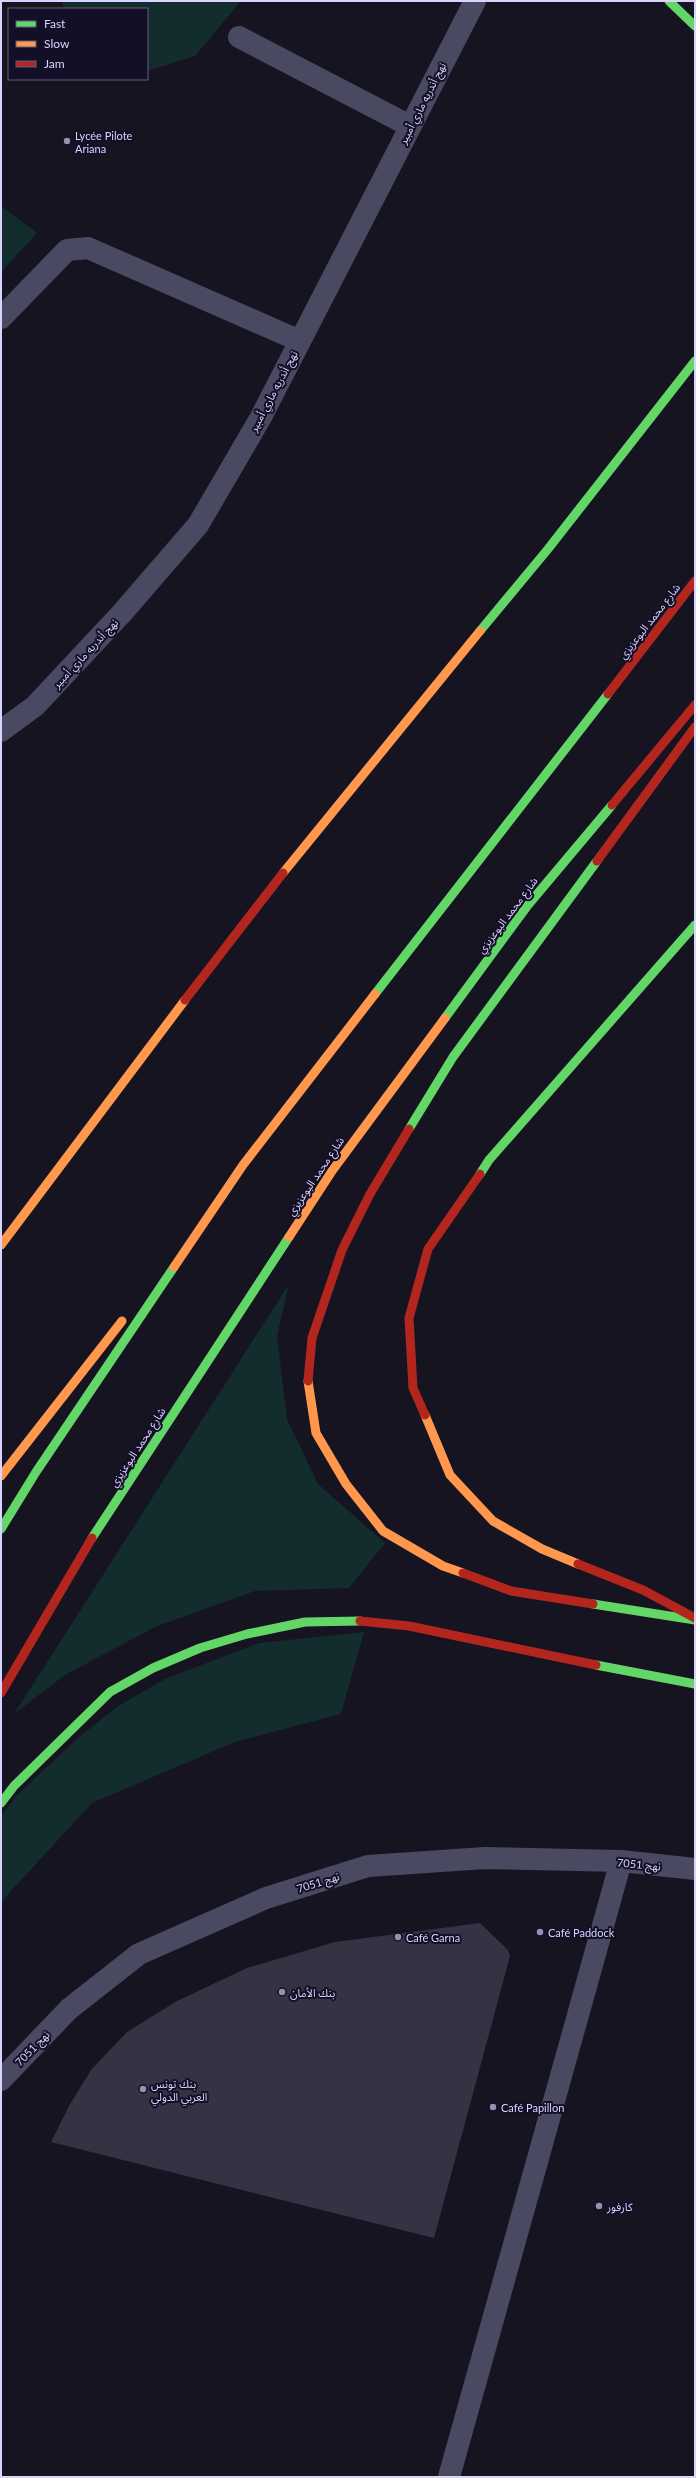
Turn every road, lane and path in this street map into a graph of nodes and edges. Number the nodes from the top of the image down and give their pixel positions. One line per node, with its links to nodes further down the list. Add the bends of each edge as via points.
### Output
1 (475, 1): 5 (street, نهج أندريه ماري أمبير)
2 (669, 1): 3 (main road)
3 (695, 26)
4 (239, 37): 5 (street)
5 (410, 126): 7 (street, نهج أندريه ماري أمبير)
6 (1, 318): 7 (street, via 67,250 88,248)
7 (300, 341): 12 (street, نهج أندريه ماري أمبير, via 261,417 198,525 122,613 35,706)
8 (695, 361): 15 (main road, via 548,549 235,933)
9 (695, 581): 14 (main road, شارع محمد البوعزيزي)
10 (695, 705): 22 (main road, شارع محمد البوعزيزي, via 528,905 332,1171 81,1555)
11 (695, 727): 20 (main road, via 453,1057 370,1194 342,1250 312,1338 308,1384 316,1433 346,1484 383,1532 443,1566 511,1591)
12 (1, 731)
13 (695, 925): 20 (main road, via 489,1160 428,1249 410,1318 413,1388 450,1475 493,1521 542,1549 643,1590)
14 (243, 1165): 16 (main road); 19 (main road, شارع محمد البوعزيزي, via 36,1472)
15 (1, 1245)
16 (151, 1283)
17 (127, 1314): 18 (main road)
18 (1, 1476)
19 (1, 1529)
20 (695, 1619)
21 (695, 1684): 23 (main road, via 409,1626 365,1621 305,1622 247,1634 200,1648 152,1668 110,1692 14,1786)
22 (1, 1693)
23 (1, 1803)
24 (621, 1862): 25 (street, نهج 7051); 26 (street, نهج 7051, via 485,1858 368,1866 266,1898 139,1954 69,2010); 27 (street)
25 (695, 1869)
26 (1, 2080)
27 (449, 2477)

